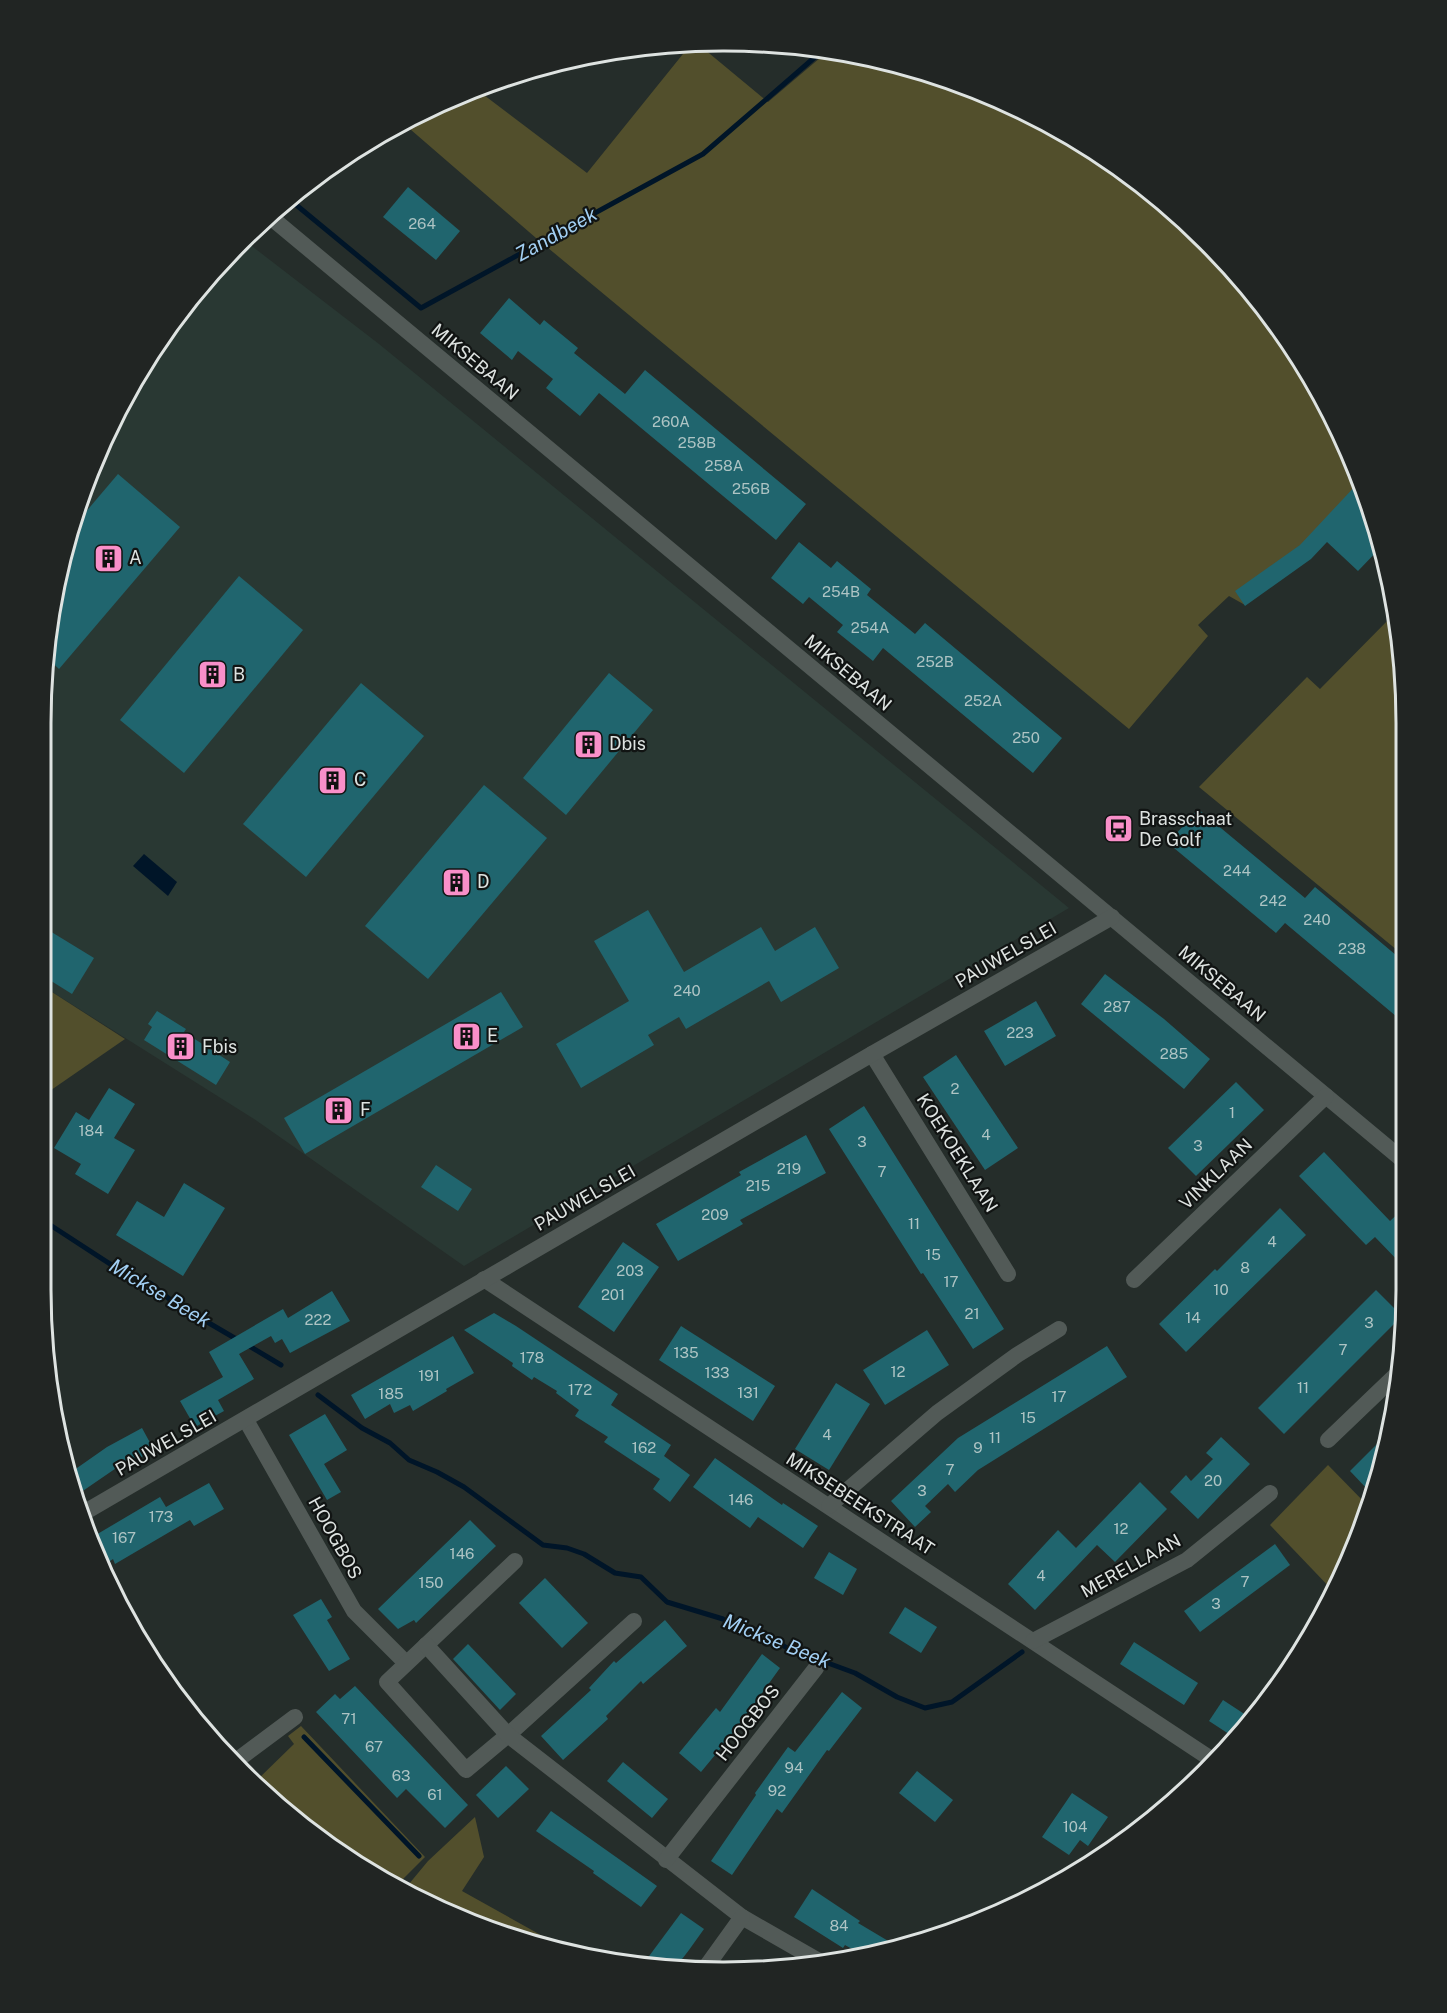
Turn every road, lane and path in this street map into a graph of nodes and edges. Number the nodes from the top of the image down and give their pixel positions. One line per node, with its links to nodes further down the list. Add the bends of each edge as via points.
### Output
1 (276, 222): 2 (street, MIKSEBAAN)
2 (1112, 917): 3 (street, PAUWELSLEI); 4 (street, MIKSEBAAN)
3 (873, 1054): 6 (street, KOEKOEKLAAN); 7 (street, PAUWELSLEI)
4 (1326, 1096): 5 (street, MIKSEBAAN); 8 (street, VINKLAAN)
5 (1396, 1154)
6 (1008, 1274)
7 (484, 1279): 11 (street, PAUWELSLEI); 14 (street, MIKSEBEEKSTRAAT)
8 (1134, 1280)
9 (1059, 1329): 14 (street, via 937,1413)
10 (1389, 1381): 12 (street)
11 (246, 1420): 15 (street, PAUWELSLEI); 20 (street, HOOGBOS, via 354,1611)
12 (1328, 1440)
13 (1270, 1493): 18 (street, MERELLAAN, via 1187,1560)
14 (829, 1506): 18 (street, MIKSEBEEKSTRAAT)
15 (89, 1510)
16 (515, 1561): 19 (street)
17 (634, 1621): 23 (street)
18 (1033, 1641): 24 (street, MIKSEBEEKSTRAAT)
19 (426, 1645): 20 (street); 23 (street)
20 (406, 1663): 23 (street, via 387,1682 466,1770)
21 (816, 1668): 26 (street, HOOGBOS)
22 (295, 1717): 25 (street)
23 (508, 1735): 26 (street)
24 (1207, 1756)
25 (241, 1757)
26 (666, 1860): 27 (street)
27 (742, 1917): 28 (street); 29 (street)
28 (810, 1956)
29 (710, 1962)

